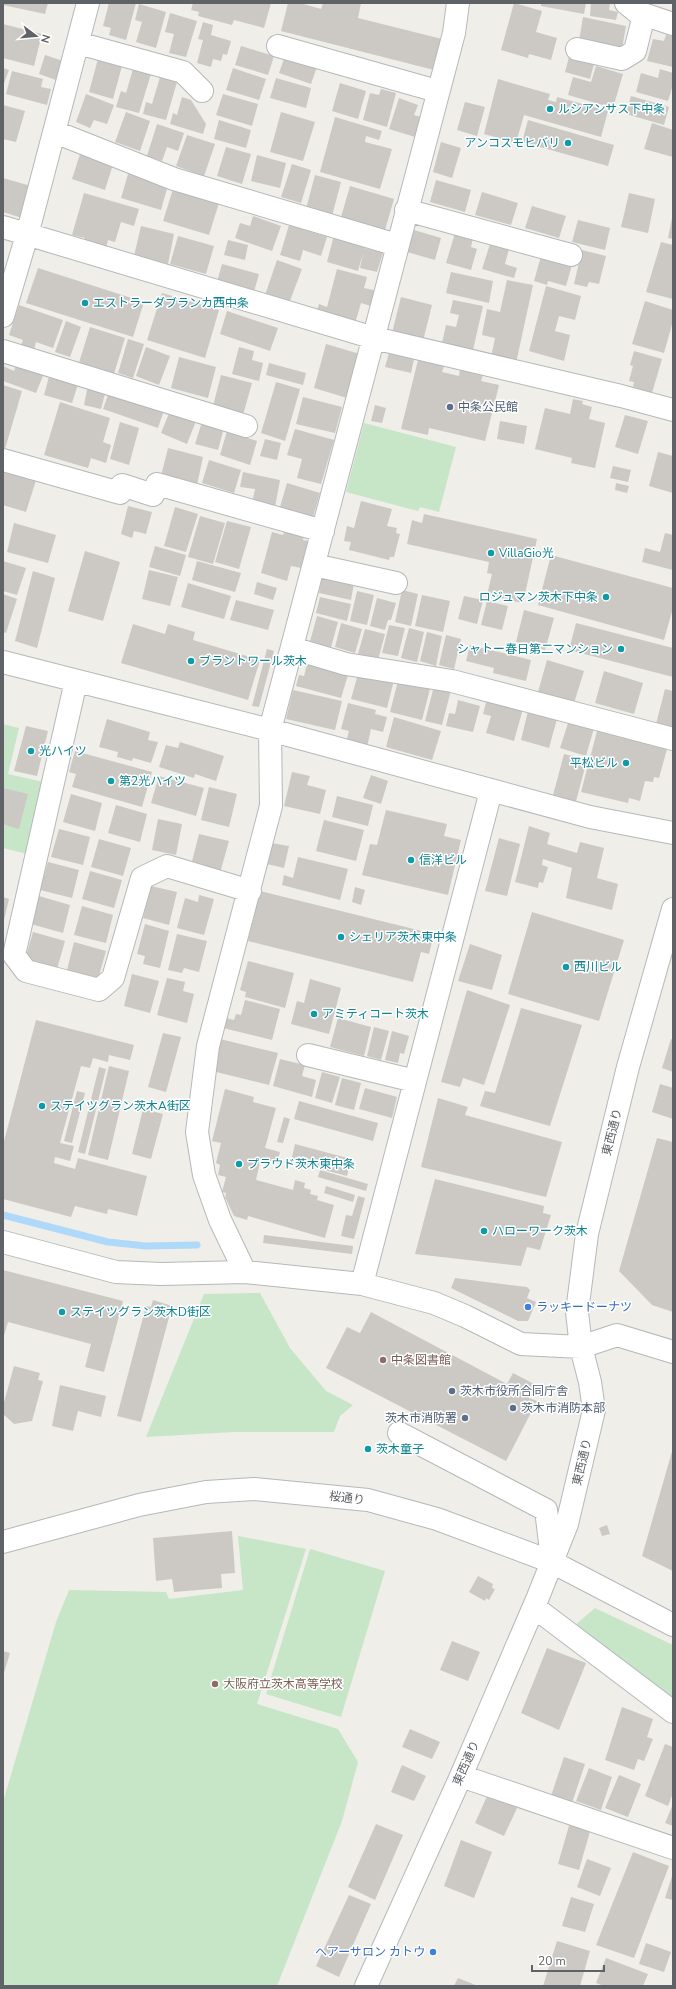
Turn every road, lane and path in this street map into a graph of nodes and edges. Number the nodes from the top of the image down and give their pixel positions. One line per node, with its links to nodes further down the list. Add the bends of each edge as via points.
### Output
1 (88, 3): 6 (street)
2 (458, 3): 10 (street, via 454,33)
3 (626, 3): 4 (street)
4 (644, 15): 5 (street); 8 (street, via 635,51 622,59)
5 (673, 24)
6 (78, 43): 9 (street, via 183,72); 11 (street)
7 (278, 46): 10 (street)
8 (577, 49)
9 (202, 91)
10 (437, 91): 12 (street)
11 (55, 132): 14 (street); 15 (street, via 174,179)
12 (406, 210): 15 (street); 16 (street)
13 (3, 227): 14 (street)
14 (27, 235): 17 (street); 18 (street)
15 (397, 245): 18 (street)
16 (571, 255)
17 (3, 316)
18 (374, 338): 20 (street); 23 (street)
19 (3, 351): 21 (street)
20 (673, 410)
21 (246, 426)
22 (3, 460): 23 (street, via 120,493 122,485 153,495 157,484)
23 (323, 531): 24 (street)
24 (314, 565): 25 (street); 26 (street)
25 (396, 583)
26 (292, 648): 29 (street); 30 (street, via 346,664 452,681)
27 (3, 662): 28 (street)
28 (76, 681): 29 (street); 33 (street, via 14,955 26,971 99,990 113,978 142,878 167,866)
29 (270, 730): 31 (street); 33 (street, via 271,806)
30 (673, 739)
31 (492, 791): 32 (street, via 590,817); 36 (street)
32 (673, 833)
33 (250, 890): 38 (street, via 208,1046 197,1132 204,1175 217,1212)
34 (673, 909): 40 (street, 東西通り, via 628,1067 587,1234 577,1312)
35 (308, 1055): 36 (street)
36 (415, 1081): 39 (street)
37 (3, 1242): 38 (street, via 116,1272)
38 (245, 1272): 39 (street)
39 (362, 1284): 40 (street, via 434,1303 521,1344)
40 (582, 1347): 41 (street, via 618,1335); 44 (street, 東西通り, via 594,1410 567,1524)
41 (673, 1352)
42 (399, 1433): 44 (street, via 546,1510)
43 (3, 1542): 44 (street, 桜通り, via 139,1505 206,1492 254,1489 368,1500 437,1519)
44 (552, 1562): 45 (street, 東西通り); 46 (street, 桜通り)
45 (534, 1606): 47 (street); 48 (street, 東西通り)
46 (673, 1625)
47 (673, 1712)
48 (461, 1776): 49 (street); 50 (street, 東西通り)
49 (673, 1848)
50 (366, 1986)

